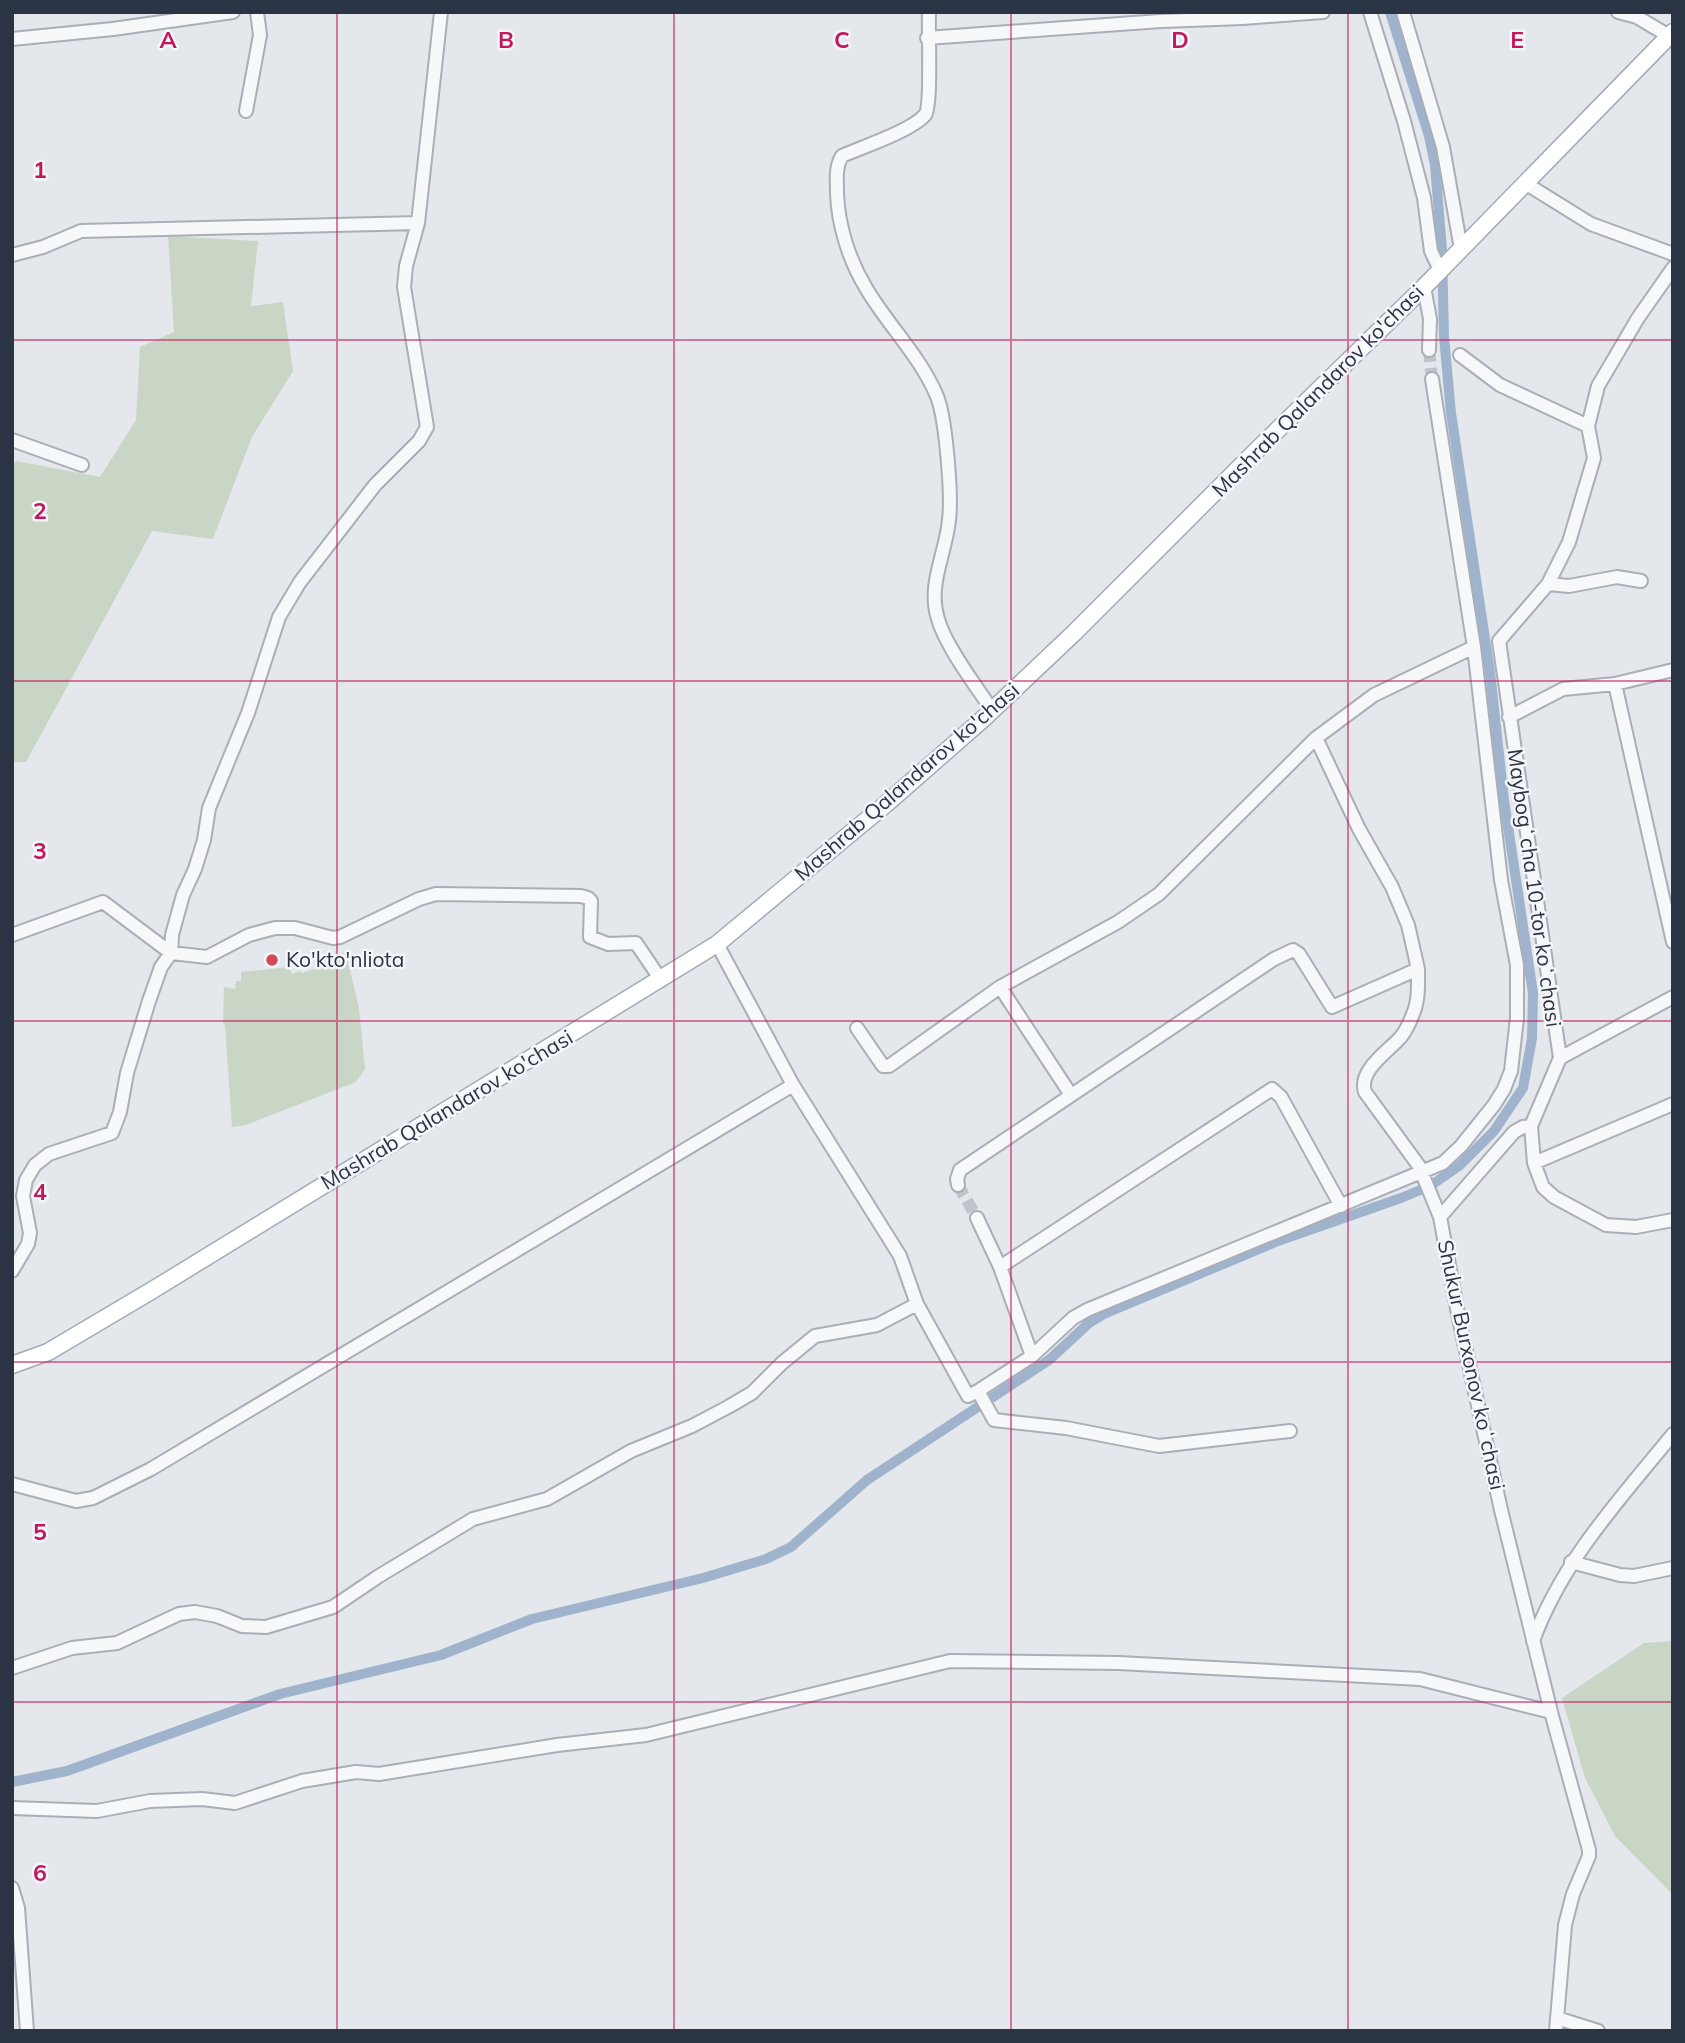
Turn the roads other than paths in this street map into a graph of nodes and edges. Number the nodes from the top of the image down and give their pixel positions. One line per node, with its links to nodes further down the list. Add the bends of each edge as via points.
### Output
1 (233, 12): 12 (street)
2 (257, 12): 13 (street, via 260,35)
3 (441, 12): 15 (street)
4 (929, 12): 11 (street)
5 (1322, 12): 9 (street)
6 (1370, 12): 20 (street, via 1424,198)
7 (1404, 12): 16 (street, via 1443,147)
8 (1618, 12): 10 (street)
9 (1145, 17): 11 (street)
10 (1671, 34): 14 (main road, Mashrab Qalandarov ko'chasi)
11 (927, 38): 32 (street, via 929,104 925,114 906,128 842,156 837,199 847,248 866,289 936,394 949,487 949,521 934,597 938,620)
12 (12, 39)
13 (247, 111)
14 (1525, 183): 16 (main road, Mashrab Qalandarov ko'chasi); 17 (street, via 1591,224)
15 (418, 223): 18 (street, via 81,230); 38 (street, via 404,287 427,427 375,485 300,582 279,617 248,713 209,807 198,860 172,934)
16 (1460, 249): 20 (main road, Mashrab Qalandarov ko'chasi)
17 (1673, 254)
18 (12, 256)
19 (1673, 268): 24 (street, via 1598,386)
20 (1431, 279): 21 (street); 32 (main road, Mashrab Qalandarov ko'chasi)
21 (1429, 350)
22 (1460, 355): 24 (street, via 1500,385)
23 (1432, 379): 29 (street)
24 (1588, 426): 28 (street, Maybogʻcha 10-tor koʻchasi, via 1594,458 1569,542)
25 (12, 440): 26 (street)
26 (82, 465)
27 (1641, 581): 28 (street, via 1617,577 1569,586)
28 (1548, 584): 33 (street, Maybogʻcha 10-tor koʻchasi, via 1499,641)
29 (1474, 647): 34 (street, via 1374,695); 50 (street, via 1501,880 1517,965 1517,1018 1511,1071 1504,1089 1461,1146)
30 (1673, 670): 31 (street)
31 (1615, 684): 33 (street, via 1563,690); 36 (street)
32 (992, 709): 37 (main road, Mashrab Qalandarov ko'chasi)
33 (1509, 717): 44 (street, Maybogʻcha 10-tor koʻchasi)
34 (1316, 738): 39 (street, via 1392,887 1408,925); 41 (street, via 1159,894)
35 (12, 934): 38 (street, via 103,902)
36 (1673, 942)
37 (717, 944): 40 (main road, Mashrab Qalandarov ko'chasi); 45 (street)
38 (171, 953): 40 (street, via 207,957 249,935 275,928 340,937 436,894 581,896 591,901 590,937 608,944 636,943); 57 (street, via 149,1001 112,1133 48,1154 26,1180 23,1196 30,1233)
39 (1418, 969): 46 (street, via 1332,1007 1299,954 1289,951); 50 (street, via 1415,1010 1402,1036 1379,1058 1363,1086)
40 (661, 980): 60 (main road, Mashrab Qalandarov ko'chasi, via 152,1291 48,1352)
41 (1000, 987): 43 (street, via 889,1066 883,1066); 46 (street)
42 (1673, 997): 44 (street)
43 (857, 1028)
44 (1560, 1058): 48 (street)
45 (793, 1085): 58 (street, via 900,1255); 64 (street, via 152,1469 83,1501)
46 (1071, 1095): 51 (street, via 960,1170)
47 (1673, 1104): 49 (street)
48 (1531, 1126): 49 (street); 53 (street, Shukur Burxonov koʻchasi, via 1514,1132)
49 (1534, 1163): 55 (street, via 1543,1187 1554,1197 1606,1225 1636,1227)
50 (1424, 1176): 52 (street); 53 (street)
51 (958, 1185)
52 (1341, 1206): 56 (street, via 1281,1097 1272,1089); 59 (street, via 1087,1310)
53 (1439, 1216): 67 (street, Shukur Burxonov koʻchasi)
54 (977, 1218): 56 (street)
55 (1673, 1220)
56 (1000, 1267): 59 (street)
57 (12, 1271)
58 (917, 1304): 61 (street, via 968,1396); 68 (street, via 877,1325 815,1335 752,1393 728,1408 631,1451 547,1499 473,1519 333,1607 266,1627 242,1626 195,1612 179,1614 117,1643 72,1648)
59 (1032, 1356): 61 (street)
60 (12, 1365)
61 (979, 1393): 62 (street, via 994,1420 1159,1446)
62 (1290, 1431)
63 (1673, 1434): 65 (street)
64 (12, 1484)
65 (1571, 1562): 66 (street, via 1634,1576); 67 (street)
66 (1673, 1569)
67 (1533, 1641): 69 (street, Shukur Burxonov koʻchasi)
68 (12, 1668)
69 (1551, 1713): 70 (street, via 1420,1679 1119,1663 950,1661 646,1735 379,1774 356,1772 302,1782 235,1803 150,1801 97,1811); 72 (street, Shukur Burxonov koʻchasi, via 1589,1856 1565,1924)
70 (12, 1808)
71 (12, 1888): 73 (street, via 18,1908)
72 (1556, 2024): 74 (street)
73 (27, 2031)
74 (1598, 2031)

